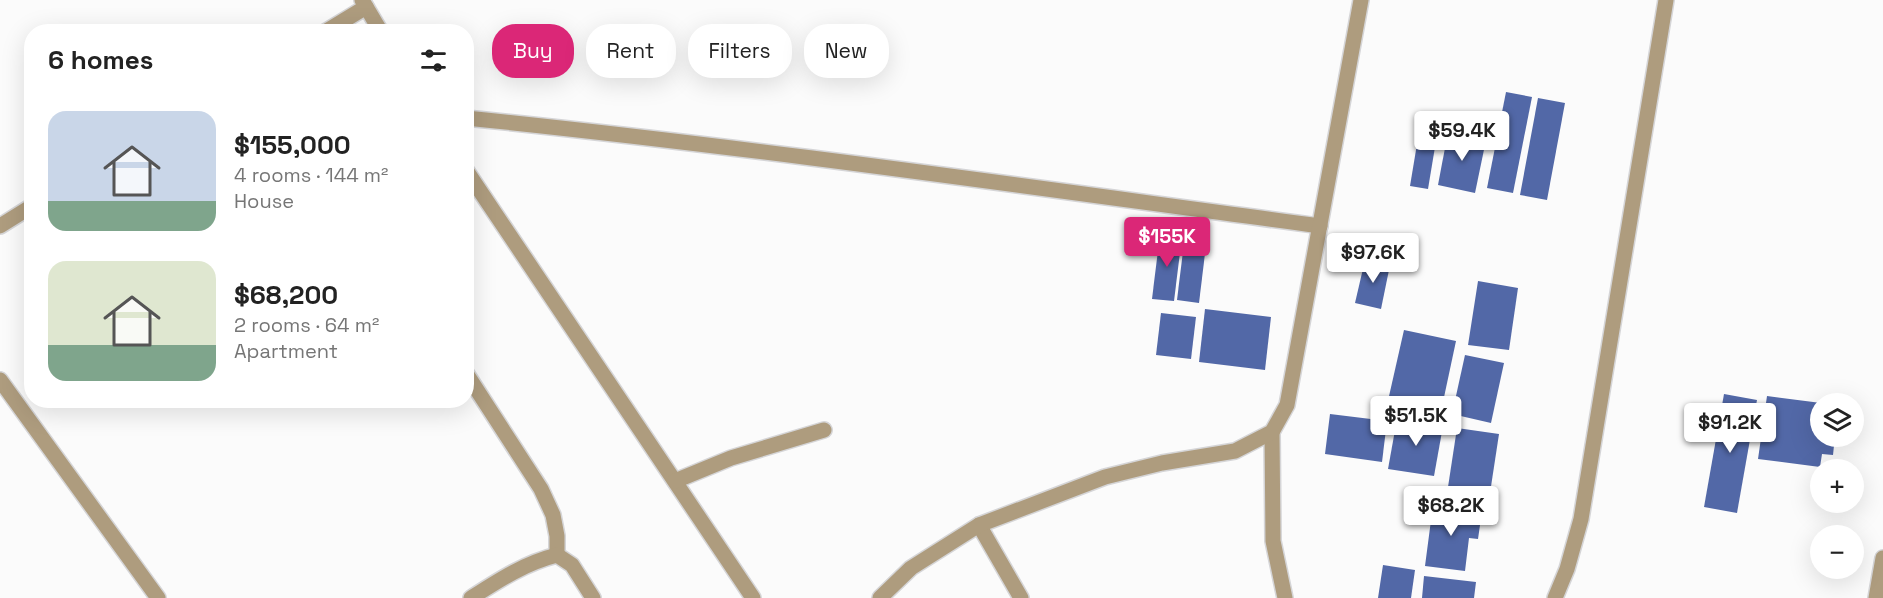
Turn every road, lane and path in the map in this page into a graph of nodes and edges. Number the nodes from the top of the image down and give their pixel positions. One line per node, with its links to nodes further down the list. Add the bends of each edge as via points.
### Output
1 (1361, 0): 10 (street)
2 (1666, 0): 26 (street, via 1581,519)
3 (364, 4): 4 (street); 5 (street)
4 (336, 24)
5 (376, 24)
6 (474, 119): 10 (street, via 840,161)
7 (474, 182): 15 (street)
8 (24, 209): 9 (street)
9 (2, 218)
10 (1320, 226): 14 (street, via 1287,405)
11 (0, 380): 19 (street)
12 (474, 386): 17 (street, via 553,515)
13 (824, 430): 15 (street, via 731,458)
14 (1272, 432): 16 (street, via 1235,451 1105,477); 25 (street, via 1273,541)
15 (675, 481): 22 (street)
16 (979, 525): 23 (street, via 911,568); 24 (street)
17 (557, 555): 20 (street, via 535,561); 21 (street, via 572,565)
18 (1883, 558): 27 (street)
19 (158, 598)
20 (471, 598)
21 (593, 598)
22 (753, 598)
23 (880, 598)
24 (1021, 598)
25 (1285, 598)
26 (1555, 598)
27 (1876, 598)

